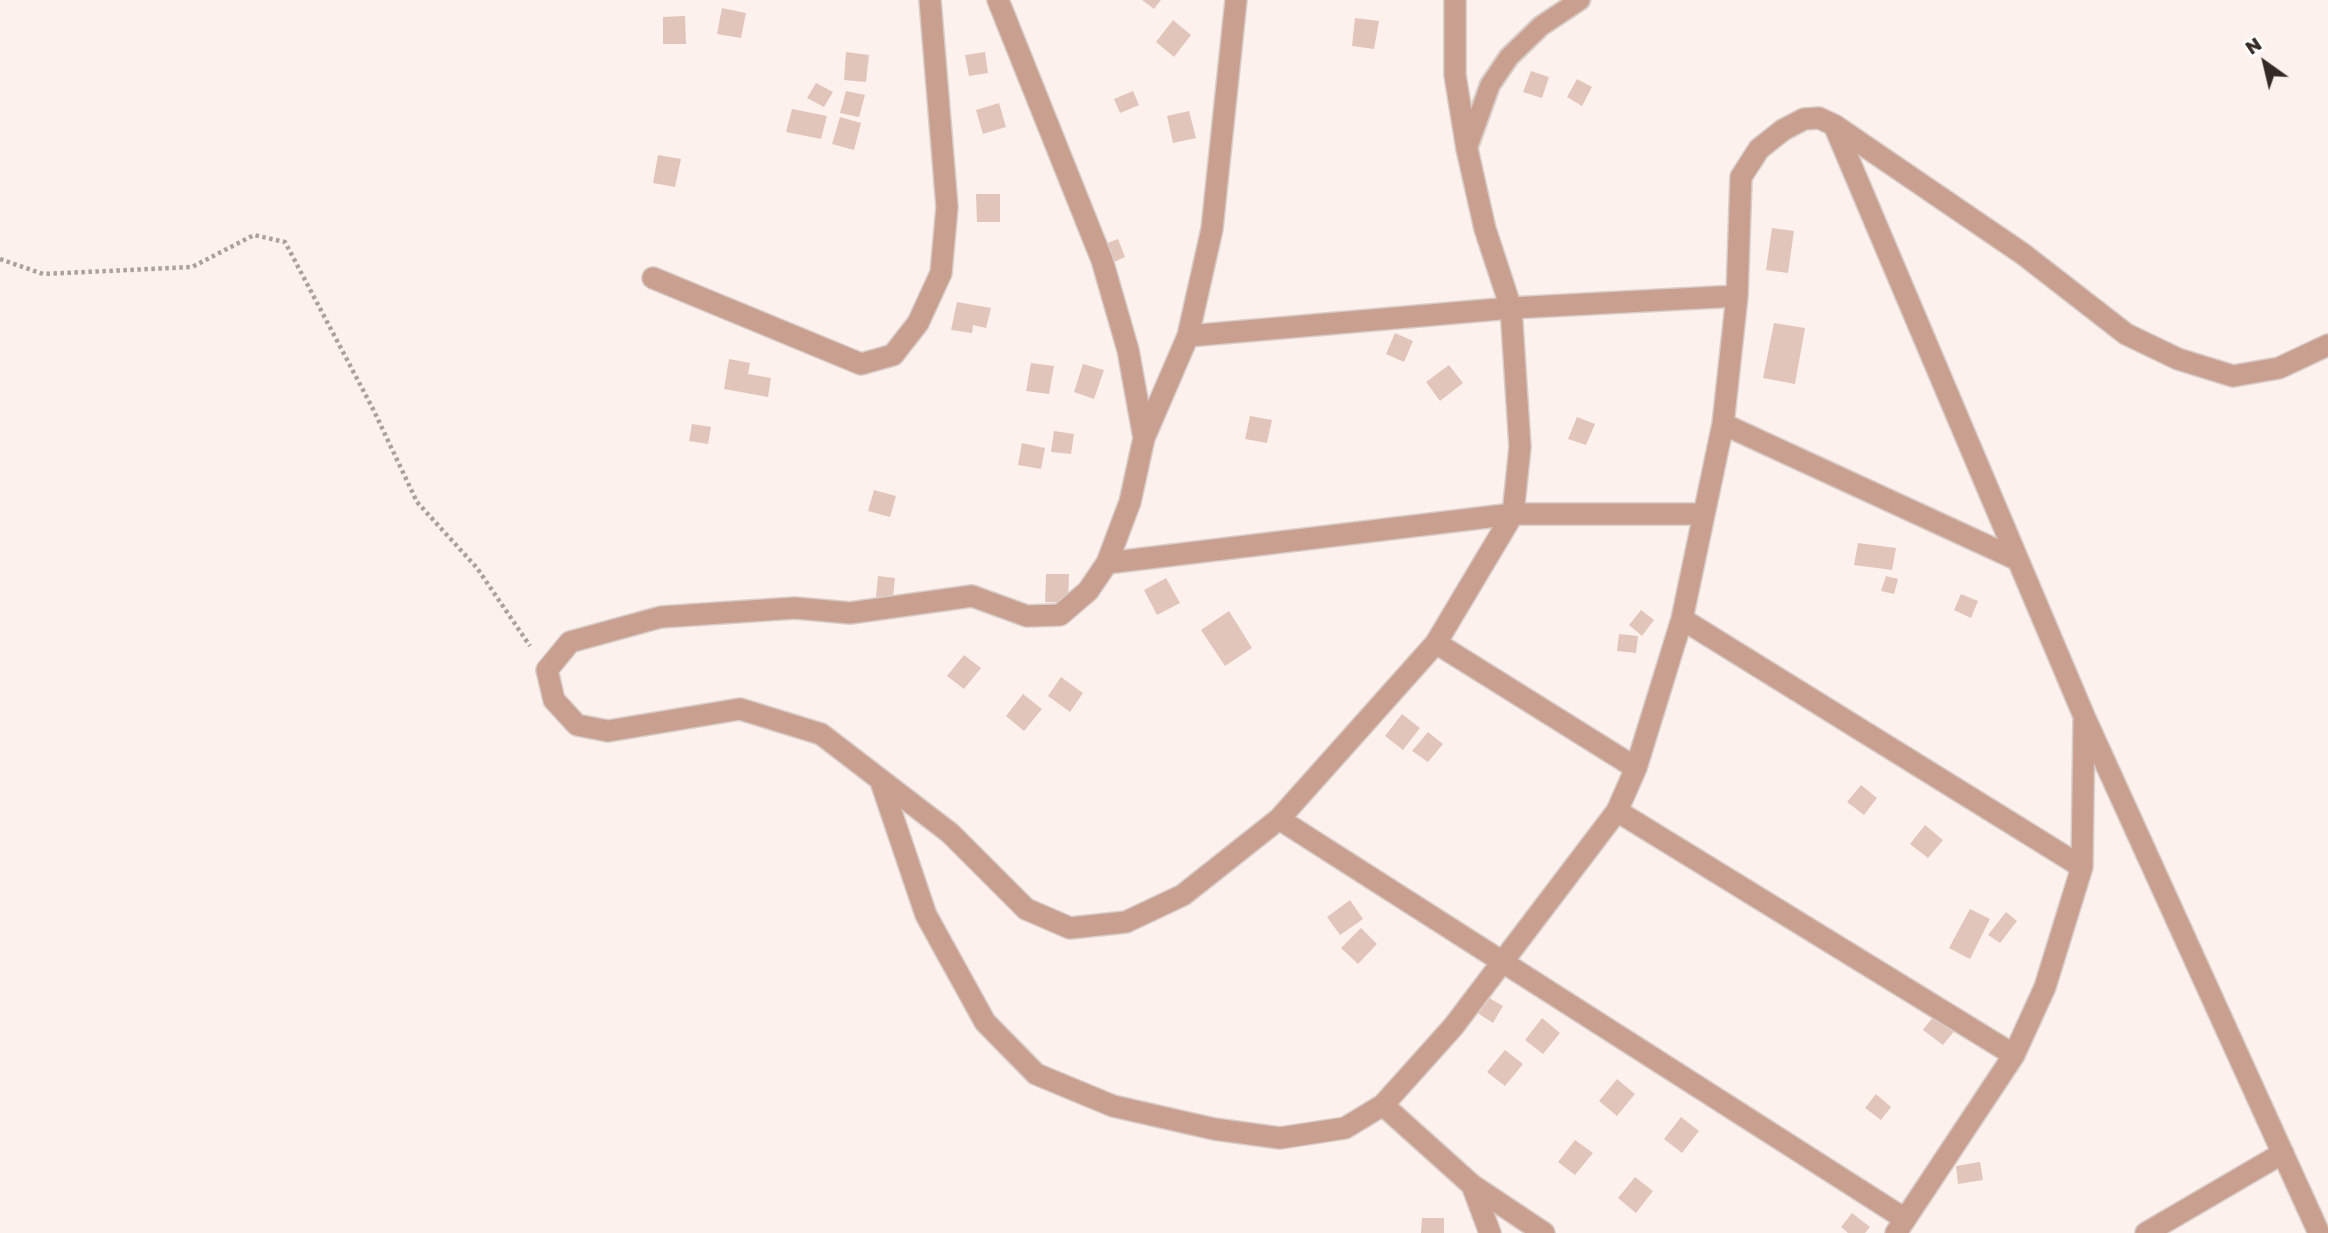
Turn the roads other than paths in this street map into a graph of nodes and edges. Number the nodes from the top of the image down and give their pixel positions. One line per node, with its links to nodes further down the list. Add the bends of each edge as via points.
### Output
1 (930, 0): 8 (street, via 947,206 941,273 918,323 893,355 861,364)
2 (998, 0): 14 (street, via 1102,260 1128,350)
3 (1236, 0): 11 (street, via 1212,229)
4 (1455, 0): 7 (street, via 1455,75)
5 (1580, 0): 7 (lane, via 1541,26 1508,57 1490,85)
6 (1834, 125): 9 (street, via 1819,118 1804,119 1783,130 1759,149 1741,177); 12 (street, via 2023,254 2126,334 2178,359 2233,376 2279,368); 17 (street)
7 (1467, 149): 10 (street, via 1485,229)
8 (653, 278)
9 (1737, 296): 10 (street); 13 (street)
10 (1511, 309): 11 (street); 15 (street, via 1520,447)
11 (1188, 337): 14 (street)
12 (2328, 345)
13 (1723, 424): 16 (street); 17 (street)
14 (1144, 438): 18 (street, via 1130,502)
15 (1513, 514): 16 (street); 18 (street); 20 (street)
16 (1703, 514): 19 (street)
17 (2016, 559): 21 (street)
18 (1107, 563): 23 (street, via 1088,591 1060,615 1027,616 972,596 850,613 795,608 661,617 570,642 547,670 554,700 577,725 608,730 740,709 821,734)
19 (1682, 619): 22 (street); 26 (street)
20 (1436, 643): 22 (street); 25 (street)
21 (2084, 716): 26 (street); 30 (street)
22 (1636, 768): 24 (street)
23 (881, 782): 25 (street, via 950,833 1027,909 1070,928 1126,922 1183,895); 29 (street, via 926,915 985,1022 1036,1074 1113,1106 1214,1129 1280,1138 1345,1128)
24 (1617, 811): 27 (street); 28 (street)
25 (1279, 819): 27 (street)
26 (2082, 867): 28 (street, via 2045,987)
27 (1502, 960): 29 (street, via 1453,1027); 32 (street)
28 (2014, 1055): 32 (street)
29 (1383, 1105): 31 (street)
30 (2283, 1153): 35 (street); 36 (street)
31 (1472, 1185): 33 (street); 34 (street)
32 (1900, 1226)
33 (1490, 1233)
34 (1544, 1233)
35 (2146, 1233)
36 (2319, 1233)

